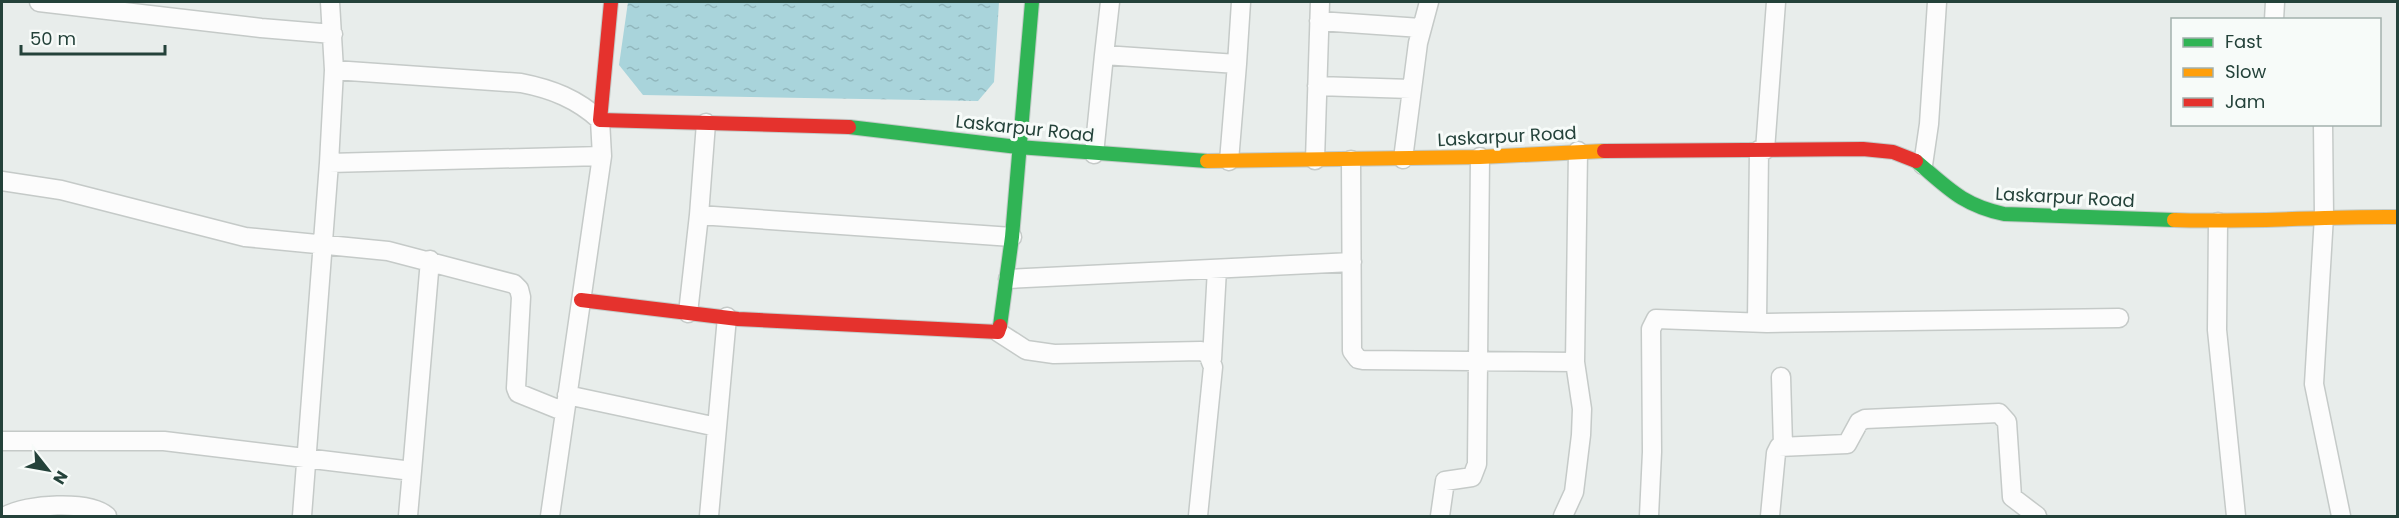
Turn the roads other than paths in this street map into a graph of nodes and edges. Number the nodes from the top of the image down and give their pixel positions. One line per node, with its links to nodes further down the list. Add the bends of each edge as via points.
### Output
1 (39, 2): 15 (street)
2 (330, 2): 15 (street)
3 (611, 2): 21 (street)
4 (1032, 2): 24 (street)
5 (1110, 2): 16 (street)
6 (1241, 2): 17 (street)
7 (1320, 2): 13 (street)
8 (1429, 2): 14 (street)
9 (1776, 2): 25 (street)
10 (1937, 2): 35 (street)
11 (2275, 2): 12 (street)
12 (2274, 18)
13 (1319, 21): 14 (street); 19 (street)
14 (1421, 28): 20 (street)
15 (333, 33): 18 (street)
16 (1104, 55): 17 (street); 27 (street)
17 (1237, 64): 31 (street)
18 (334, 70): 21 (street, via 521,83 546,88 575,101); 34 (street)
19 (1317, 86): 20 (street); 32 (street)
20 (1411, 89): 30 (street)
21 (600, 120): 22 (street, Laskarpur Road); 28 (street)
22 (706, 123): 24 (street, Laskarpur Road, via 840,126); 37 (street)
23 (2323, 126): 38 (street)
24 (1018, 147): 27 (street, Laskarpur Road); 41 (street)
25 (1762, 150): 26 (street, Laskarpur Road); 35 (street, Laskarpur Road, via 1878,150 1913,158); 51 (street)
26 (1578, 151): 29 (street, Laskarpur Road); 55 (street)
27 (1094, 154): 31 (street, Laskarpur Road)
28 (602, 156): 34 (street); 47 (street)
29 (1480, 157): 30 (street, Laskarpur Road); 54 (street)
30 (1403, 159): 33 (street, Laskarpur Road)
31 (1229, 160): 32 (street, Laskarpur Road)
32 (1315, 160): 33 (street, Laskarpur Road)
33 (1351, 160): 44 (street)
34 (329, 163): 42 (street)
35 (1923, 165): 40 (street, Laskarpur Road, via 1963,201 1991,212)
36 (2, 181): 42 (street, via 61,190 236,235)
37 (699, 215): 41 (street); 48 (street)
38 (2324, 216): 39 (street, Laskarpur Road); 40 (street, Laskarpur Road); 76 (street, via 2314,384)
39 (2397, 217)
40 (2218, 222): 75 (street, via 2217,330)
41 (1012, 237): 46 (street)
42 (323, 244): 43 (street, via 378,249); 61 (street)
43 (430, 260): 57 (street, via 502,280 519,289 518,393); 62 (street)
44 (1352, 262): 45 (street); 54 (street, via 1352,351 1358,359)
45 (1217, 269): 46 (street); 53 (street)
46 (1008, 279): 52 (street)
47 (581, 300): 48 (street); 57 (street)
48 (688, 313): 49 (street)
49 (727, 317): 52 (street); 58 (street)
50 (2119, 318): 51 (street)
51 (1757, 322): 72 (street, via 1662,318 1652,324)
52 (998, 332): 53 (street, via 1026,350 1046,353 1201,351)
53 (1212, 359): 69 (street)
54 (1479, 361): 55 (street); 70 (street, via 1477,464 1472,477 1445,482)
55 (1575, 362): 71 (street, via 1580,386 1581,435 1574,492)
56 (1781, 377): 60 (street)
57 (566, 403): 58 (street); 67 (street)
58 (717, 427): 68 (street)
59 (2, 441): 61 (street, via 164,441)
60 (1783, 446): 73 (street, via 1776,453); 74 (street, via 1847,444 1859,422 1865,419 1999,413 2007,422 2012,498)
61 (306, 457): 62 (street); 65 (street)
62 (412, 471): 66 (street)
63 (6, 516): 64 (street, via 28,508 82,506)
64 (107, 516)
65 (302, 516)
66 (408, 516)
67 (550, 516)
68 (709, 516)
69 (1197, 516)
70 (1440, 516)
71 (1563, 516)
72 (1649, 516)
73 (1770, 516)
74 (2037, 516)
75 (2236, 516)
76 (2341, 516)

